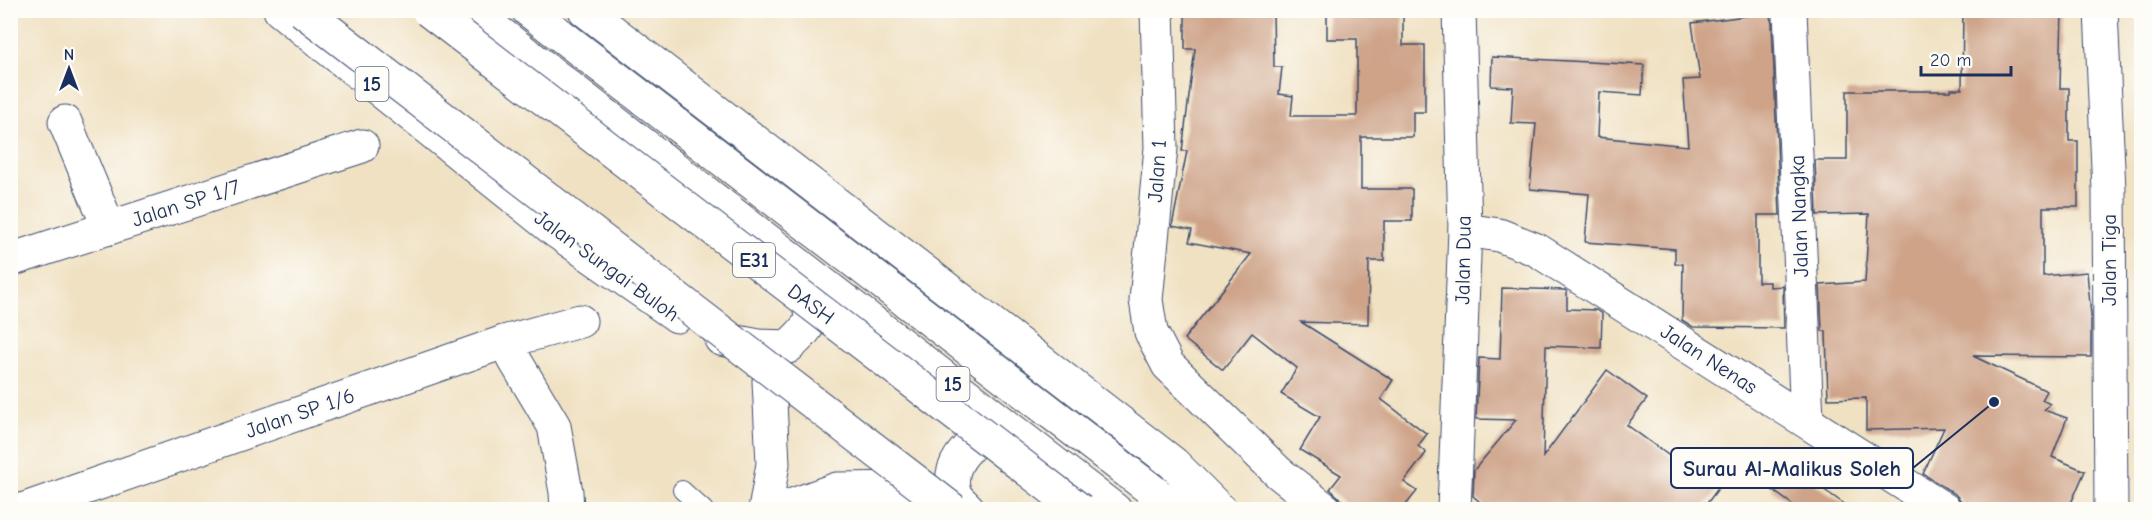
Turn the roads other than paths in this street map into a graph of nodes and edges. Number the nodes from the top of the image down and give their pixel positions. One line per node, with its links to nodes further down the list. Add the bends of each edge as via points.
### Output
1 (280, 10): 18 (main road, Jalan Sungai Buloh / 15, via 557,232)
2 (302, 10): 31 (main road, bridge)
3 (428, 10): 33 (main road, DASH / E31, bridge)
4 (470, 10): 15 (main road, 15)
5 (528, 10): 35 (main road)
6 (585, 10): 36 (main road, via 1173,463)
7 (1158, 10): 37 (main road, Jalan 1, via 1161,148 1146,300 1151,332 1168,365 1279,473)
8 (1459, 10): 14 (main road, Jalan Dua)
9 (1790, 10): 21 (main road, Jalan Nangka)
10 (2101, 10): 40 (main road, Jalan Tiga, via 2109,191)
11 (65, 122): 13 (main road)
12 (362, 146): 13 (main road, Jalan SP 1/7)
13 (109, 228): 16 (main road, Jalan SP 1/7)
14 (1465, 230): 21 (main road, Jalan Nenas, via 1499,235 1537,250); 38 (main road, Jalan Dua)
15 (791, 259): 18 (main road, via 812,314 809,327 802,334 788,346 759,346); 22 (main road, 15)
16 (10, 260)
17 (580, 321): 19 (main road, Jalan SP 1/6)
18 (707, 337): 20 (main road, Jalan Sungai Buloh / 15)
19 (504, 342): 25 (main road, Jalan SP 1/6); 26 (main road, via 554,426)
20 (769, 381): 23 (main road, Jalan Sungai Buloh / 15); 28 (main road, via 773,464)
21 (1807, 422): 39 (main road, Jalan Nenas)
22 (1015, 432): 32 (main road, via 988,429 966,448 952,471 954,493); 34 (main road, 15)
23 (916, 488): 29 (main road, via 837,489); 30 (main road, Jalan Sungai Buloh / 15)
24 (682, 490): 27 (lane)
25 (22, 510)
26 (567, 510)
27 (704, 510)
28 (765, 510)
29 (779, 510)
30 (943, 510)
31 (953, 510)
32 (969, 510)
33 (1080, 510)
34 (1115, 510)
35 (1179, 510)
36 (1221, 510)
37 (1326, 510)
38 (1454, 510)
39 (1945, 510)
40 (2111, 510)

